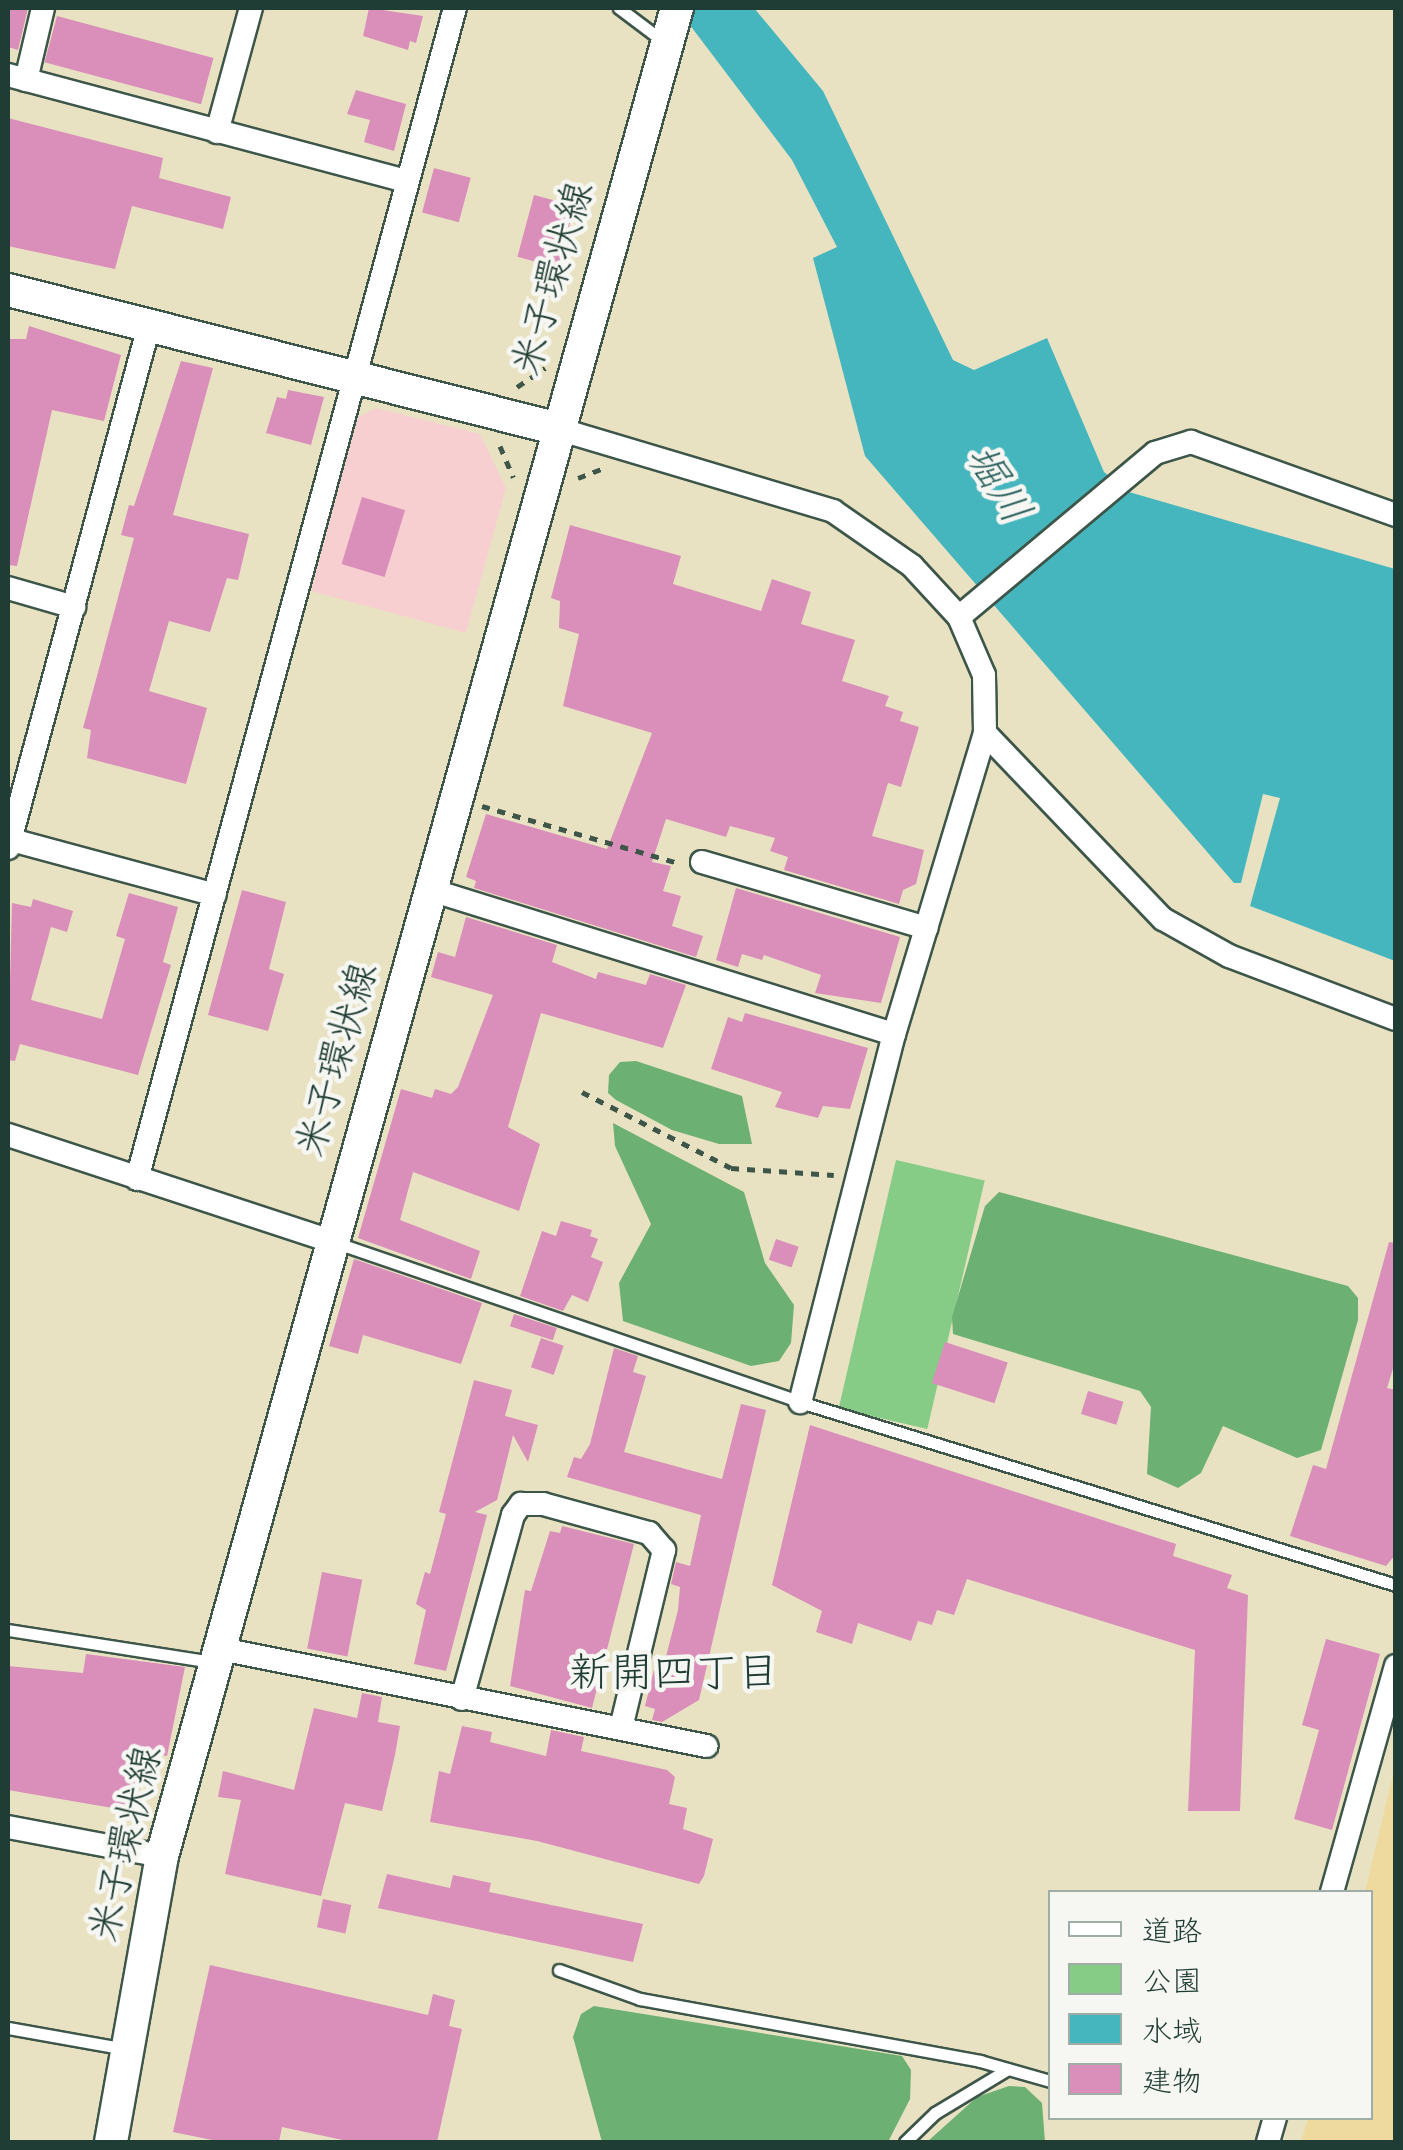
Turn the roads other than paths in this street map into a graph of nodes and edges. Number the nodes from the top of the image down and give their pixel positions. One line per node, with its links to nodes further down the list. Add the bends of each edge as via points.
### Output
1 (44, 8): 7 (street)
2 (251, 8): 8 (street)
3 (454, 8): 9 (street)
4 (619, 8): 6 (lane)
5 (676, 8): 6 (main road, 米子環状線)
6 (666, 44): 13 (main road, 米子環状線)
7 (17, 77): 8 (street)
8 (217, 132): 9 (street)
9 (407, 180): 12 (street)
10 (8, 290): 11 (main road)
11 (150, 322): 12 (main road); 16 (street)
12 (356, 376): 13 (main road); 22 (street)
13 (555, 428): 17 (street, via 833,510 912,566); 21 (main road, 米子環状線)
14 (1396, 515): 17 (street, via 1192,442 1155,453)
15 (8, 588): 16 (street)
16 (74, 607): 19 (street)
17 (959, 617): 18 (street, via 984,675)
18 (986, 732): 23 (street); 24 (street, via 1163,919 1229,956)
19 (8, 842): 22 (street)
20 (702, 862): 23 (street)
21 (431, 890): 25 (street); 28 (main road, 米子環状線)
22 (215, 895): 27 (street)
23 (926, 928): 25 (street)
24 (1396, 1019)
25 (894, 1034): 29 (street)
26 (8, 1135): 27 (street)
27 (137, 1179): 28 (street)
28 (330, 1241): 29 (lane); 32 (main road, 米子環状線)
29 (800, 1402): 30 (lane)
30 (1396, 1585)
31 (8, 1630): 32 (lane)
32 (218, 1656): 34 (street); 38 (main road, 米子環状線)
33 (1396, 1666): 39 (street)
34 (462, 1699): 35 (street); 35 (street, via 514,1515 522,1504 544,1504 649,1533 664,1550)
35 (621, 1728): 36 (street)
36 (706, 1746)
37 (8, 1827): 38 (street)
38 (162, 1856): 42 (main road, 米子環状線)
39 (1333, 1890)
40 (559, 1970): 43 (lane, via 640,1999)
41 (8, 2028): 42 (lane)
42 (126, 2049): 45 (main road, 米子環状線)
43 (1008, 2069): 44 (lane); 46 (lane, via 935,2113)
44 (1048, 2080)
45 (111, 2142)
46 (904, 2142)

